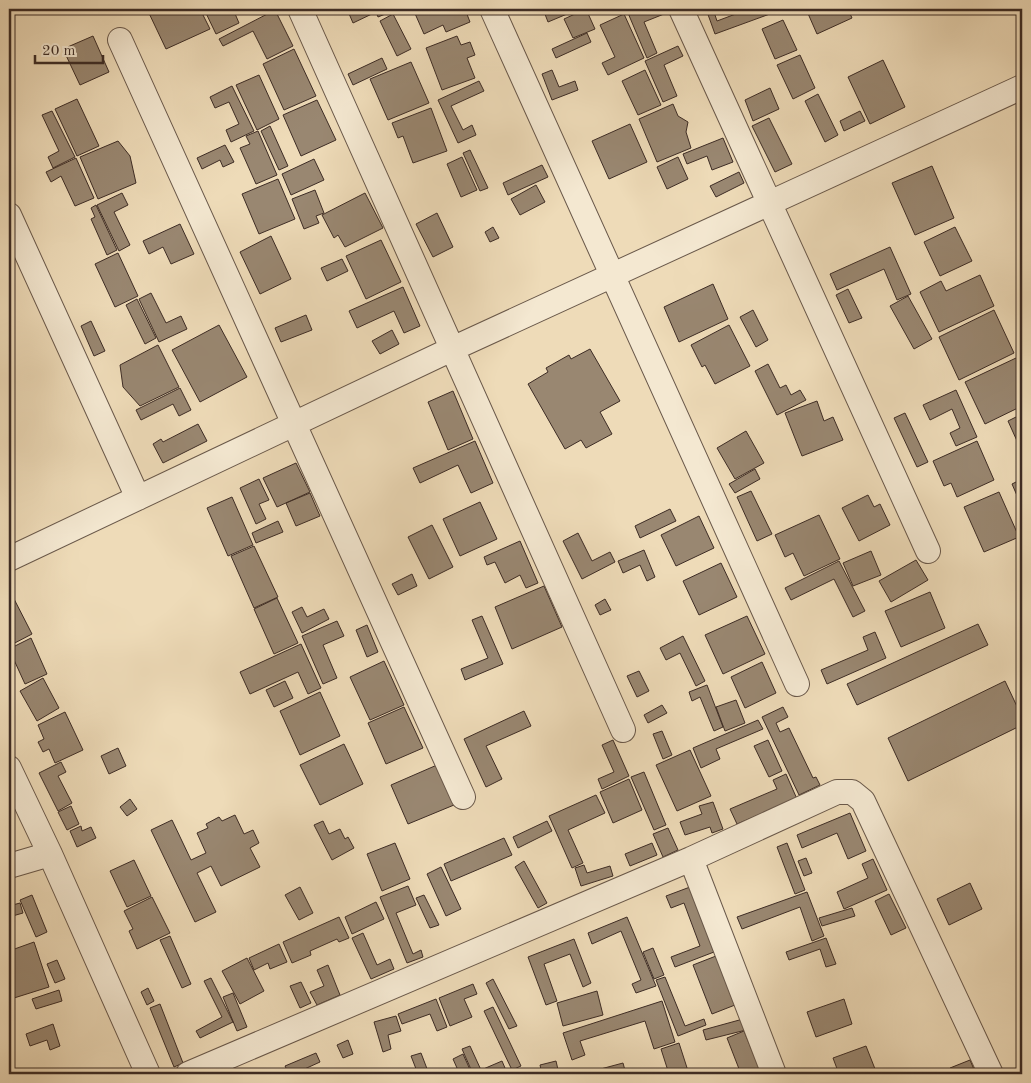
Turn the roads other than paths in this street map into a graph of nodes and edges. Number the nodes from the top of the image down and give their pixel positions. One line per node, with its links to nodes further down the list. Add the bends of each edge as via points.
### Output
1 (300, 9): 9 (street)
2 (492, 9): 8 (street)
3 (681, 9): 6 (street)
4 (120, 40): 10 (street)
5 (1022, 87): 6 (street)
6 (770, 204): 8 (street); 12 (street)
7 (9, 215): 11 (street)
8 (613, 276): 9 (street); 14 (street)
9 (452, 350): 10 (street); 15 (street)
10 (294, 424): 11 (street); 17 (street)
11 (138, 498): 13 (street)
12 (928, 551)
13 (9, 559)
14 (797, 684)
15 (623, 730)
16 (9, 768): 18 (street)
17 (463, 797)
18 (50, 854): 20 (street); 21 (street)
19 (691, 859): 22 (street); 23 (street); 24 (street, via 837,792 852,792 863,801)
20 (9, 866)
21 (148, 1074)
22 (188, 1074)
23 (774, 1074)
24 (991, 1074)

